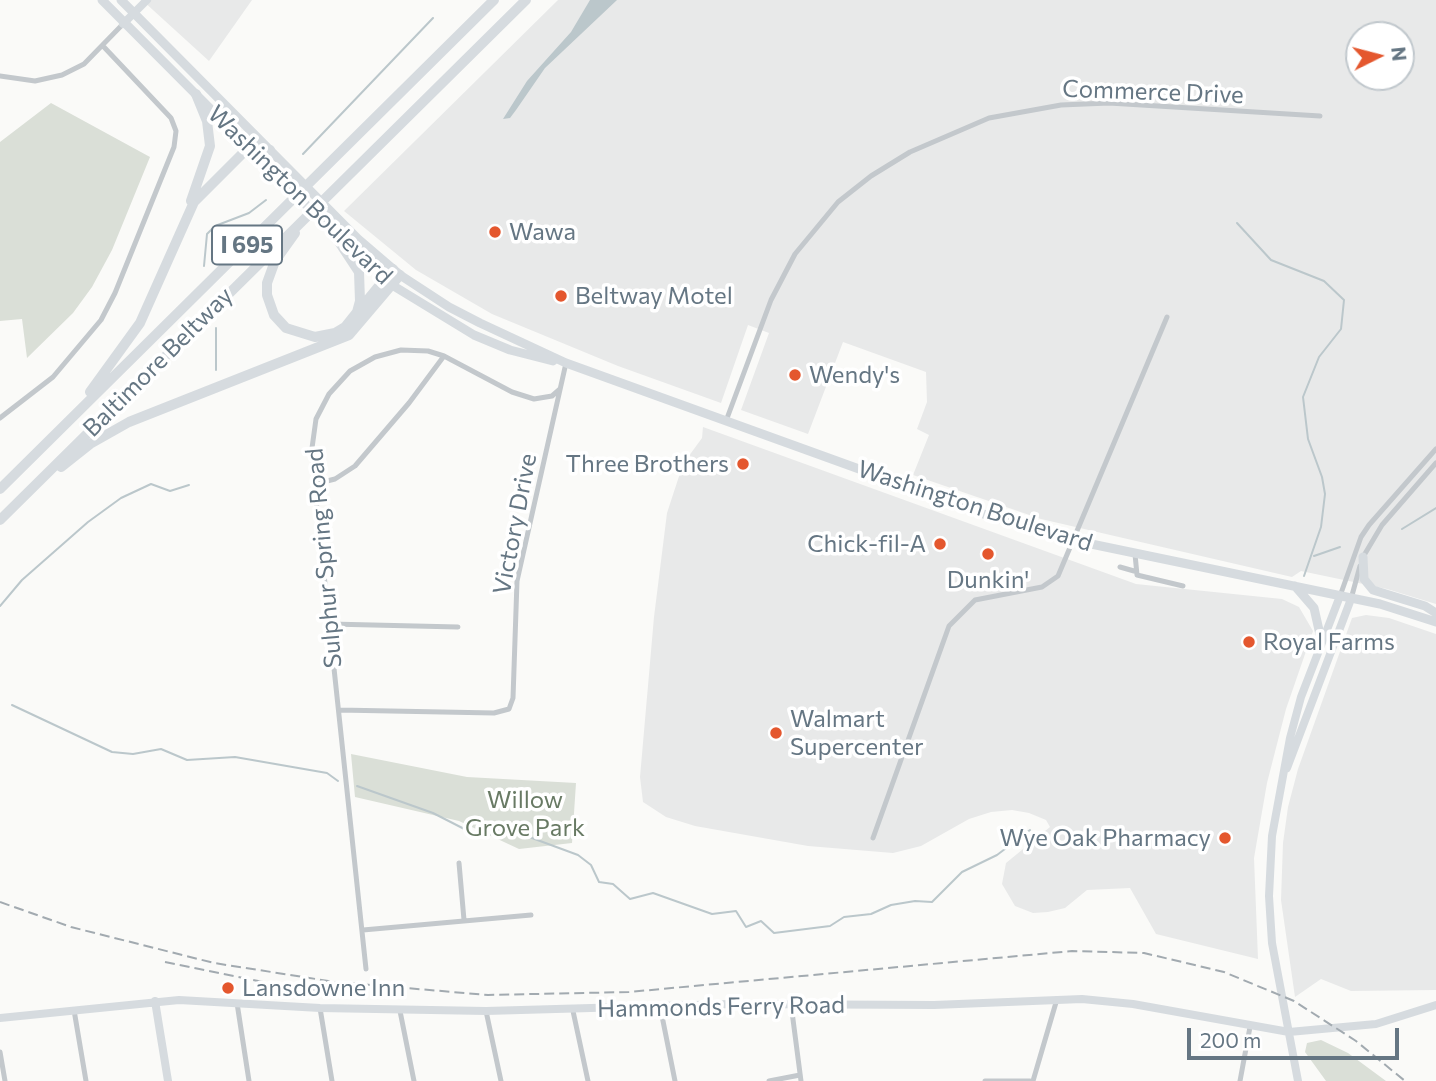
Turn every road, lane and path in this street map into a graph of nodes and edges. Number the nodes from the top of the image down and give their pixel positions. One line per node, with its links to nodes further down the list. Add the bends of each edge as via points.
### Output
1 (102, 0): 7 (main road, Washington Boulevard)
2 (121, 0): 6 (main road, Washington Boulevard)
3 (147, 0): 6 (street)
4 (494, 0): 26 (highway, Baltimore Beltway / I 695)
5 (526, 0): 14 (highway, Baltimore Beltway / I 695)
6 (134, 13): 7 (street); 13 (main road, Washington Boulevard)
7 (123, 24): 8 (street); 10 (main road, Washington Boulevard)
8 (103, 46): 9 (street, via 84,64 62,75 35,81); 24 (street, via 171,118 176,131 174,147 101,320 62,368)
9 (0, 76)
10 (196, 94): 12 (main road, Washington Boulevard); 15 (highway, via 207,121 210,146)
11 (1320, 116): 25 (street, Commerce Drive, via 1109,103 1060,105 989,118 910,152 838,202 802,244 771,300)
12 (248, 148): 13 (highway); 15 (highway, via 194,202); 16 (main road, Washington Boulevard)
13 (270, 150): 17 (main road, Washington Boulevard)
14 (312, 209): 19 (highway, via 275,261 267,283 270,306 286,328 315,337 335,333); 31 (highway, Baltimore Beltway / I 695)
15 (183, 222): 26 (highway, via 140,323)
16 (332, 231): 18 (main road, Washington Boulevard); 19 (highway, via 359,272 362,292)
17 (396, 272): 18 (highway); 22 (main road, Washington Boulevard, via 449,307)
18 (388, 282): 19 (highway); 22 (main road, Washington Boulevard, via 474,335 510,350); 31 (highway, via 349,335 129,422 90,444)
19 (357, 312)
20 (1167, 317): 33 (street)
21 (444, 356): 23 (street, Sulphur Spring Road, via 523,396 541,399); 29 (street, via 355,466 335,479); 29 (street, Sulphur Spring Road, via 414,350 388,352 362,363 336,384 316,419 312,448)
22 (566, 363): 23 (street); 25 (main road, Washington Boulevard)
23 (559, 389): 47 (street, Victory Drive, via 517,581 509,709 494,713)
24 (0, 418)
25 (726, 421): 33 (main road, Washington Boulevard, via 989,516)
26 (48, 442): 30 (highway, Baltimore Beltway / I 695)
27 (1436, 449): 40 (street, via 1361,537)
28 (1436, 463): 35 (street, via 1370,540)
29 (315, 484): 44 (street, Sulphur Spring Road)
30 (0, 489)
31 (18, 502): 32 (highway, Baltimore Beltway / I 695)
32 (0, 520)
33 (1072, 540): 34 (main road, Washington Boulevard); 49 (street, via 1052,581 975,600 949,626)
34 (1135, 554): 37 (street); 39 (main road, Washington Boulevard)
35 (1363, 557): 41 (street); 42 (main road, via 1364,579 1373,590)
36 (1120, 567): 37 (street)
37 (1134, 571): 38 (street, via 1141,578)
38 (1183, 586)
39 (1295, 586): 40 (main road, Washington Boulevard); 46 (main road, via 1314,608)
40 (1340, 596): 41 (main road, Washington Boulevard); 46 (street)
41 (1351, 599): 43 (main road, Washington Boulevard); 48 (street)
42 (1436, 613)
43 (1436, 622)
44 (330, 624): 45 (street); 47 (street, Sulphur Spring Road)
45 (457, 627)
46 (1321, 639): 48 (street)
47 (339, 710): 53 (street, Sulphur Spring Road)
48 (1282, 780): 68 (street, via 1269,869 1275,962)
49 (873, 838)
50 (459, 863): 52 (street)
51 (531, 915): 52 (street)
52 (464, 920): 53 (street)
53 (363, 930): 54 (street, Sulphur Spring Road)
54 (366, 969)
55 (1057, 999): 58 (street, Hammonds Ferry Road, via 934,1005); 67 (street, Hammonds Ferry Road, via 1133,1004); 82 (street)
56 (155, 1000): 57 (street, Hammonds Ferry Road); 62 (street, Hammonds Ferry Road); 73 (street)
57 (236, 1003): 61 (street, Hammonds Ferry Road); 74 (street)
58 (791, 1004): 59 (street, Hammonds Ferry Road); 70 (street)
59 (660, 1006): 64 (street, Hammonds Ferry Road); 79 (street)
60 (1436, 1006): 68 (street, Hammonds Ferry Road, via 1376,1024)
61 (320, 1008): 63 (street, Hammonds Ferry Road); 75 (street)
62 (74, 1010): 66 (street, Hammonds Ferry Road); 72 (street)
63 (400, 1011): 65 (street, Hammonds Ferry Road); 76 (street)
64 (573, 1011): 65 (street, Hammonds Ferry Road); 78 (street)
65 (486, 1012): 77 (street)
66 (0, 1018)
67 (1250, 1027): 68 (street, Hammonds Ferry Road); 83 (street)
68 (1289, 1032): 84 (street)
69 (0, 1052): 71 (street)
70 (800, 1078): 80 (street)
71 (5, 1081)
72 (86, 1081)
73 (168, 1081)
74 (250, 1081)
75 (332, 1081)
76 (414, 1081)
77 (501, 1081)
78 (588, 1081)
79 (675, 1081)
80 (769, 1081)
81 (985, 1081): 82 (street)
82 (1032, 1081)
83 (1240, 1081)
84 (1298, 1081)

